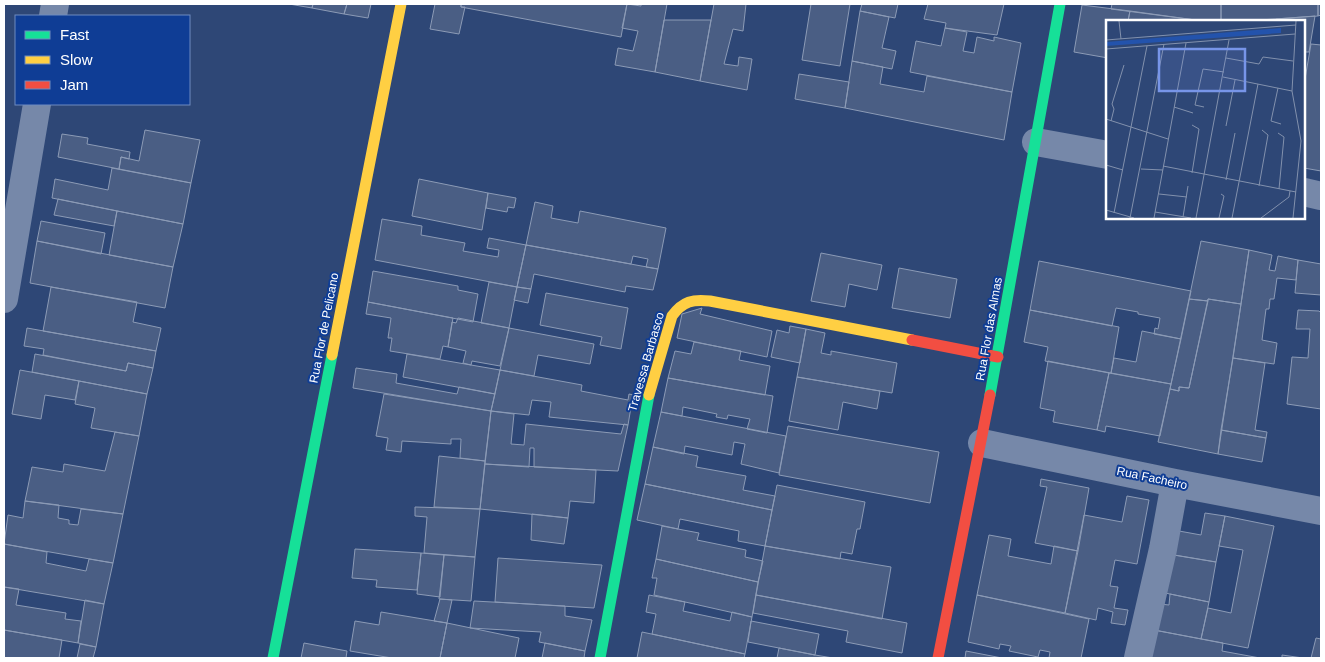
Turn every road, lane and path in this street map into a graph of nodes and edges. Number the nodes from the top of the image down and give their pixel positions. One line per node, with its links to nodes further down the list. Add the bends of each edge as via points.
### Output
1 (401, 4): 13 (street, Rua Flor de Pelicano)
2 (1060, 4): 4 (street, Rua Flor das Almas)
3 (37, 105): 8 (street)
4 (1036, 142): 5 (street); 9 (street, Rua Flor das Almas)
5 (1106, 155)
6 (1305, 192): 7 (street)
7 (1321, 196)
8 (4, 299)
9 (998, 357): 10 (street, Rua Flor das Almas); 14 (street, Travessa Barbasco, via 710,301 687,301 678,306 672,316 648,399)
10 (982, 443): 11 (street, Rua Facheiro); 15 (street, Rua Flor das Almas)
11 (1176, 483): 12 (street, Rua Facheiro); 16 (street)
12 (1321, 511)
13 (273, 658)
14 (600, 658)
15 (938, 658)
16 (1138, 658)

